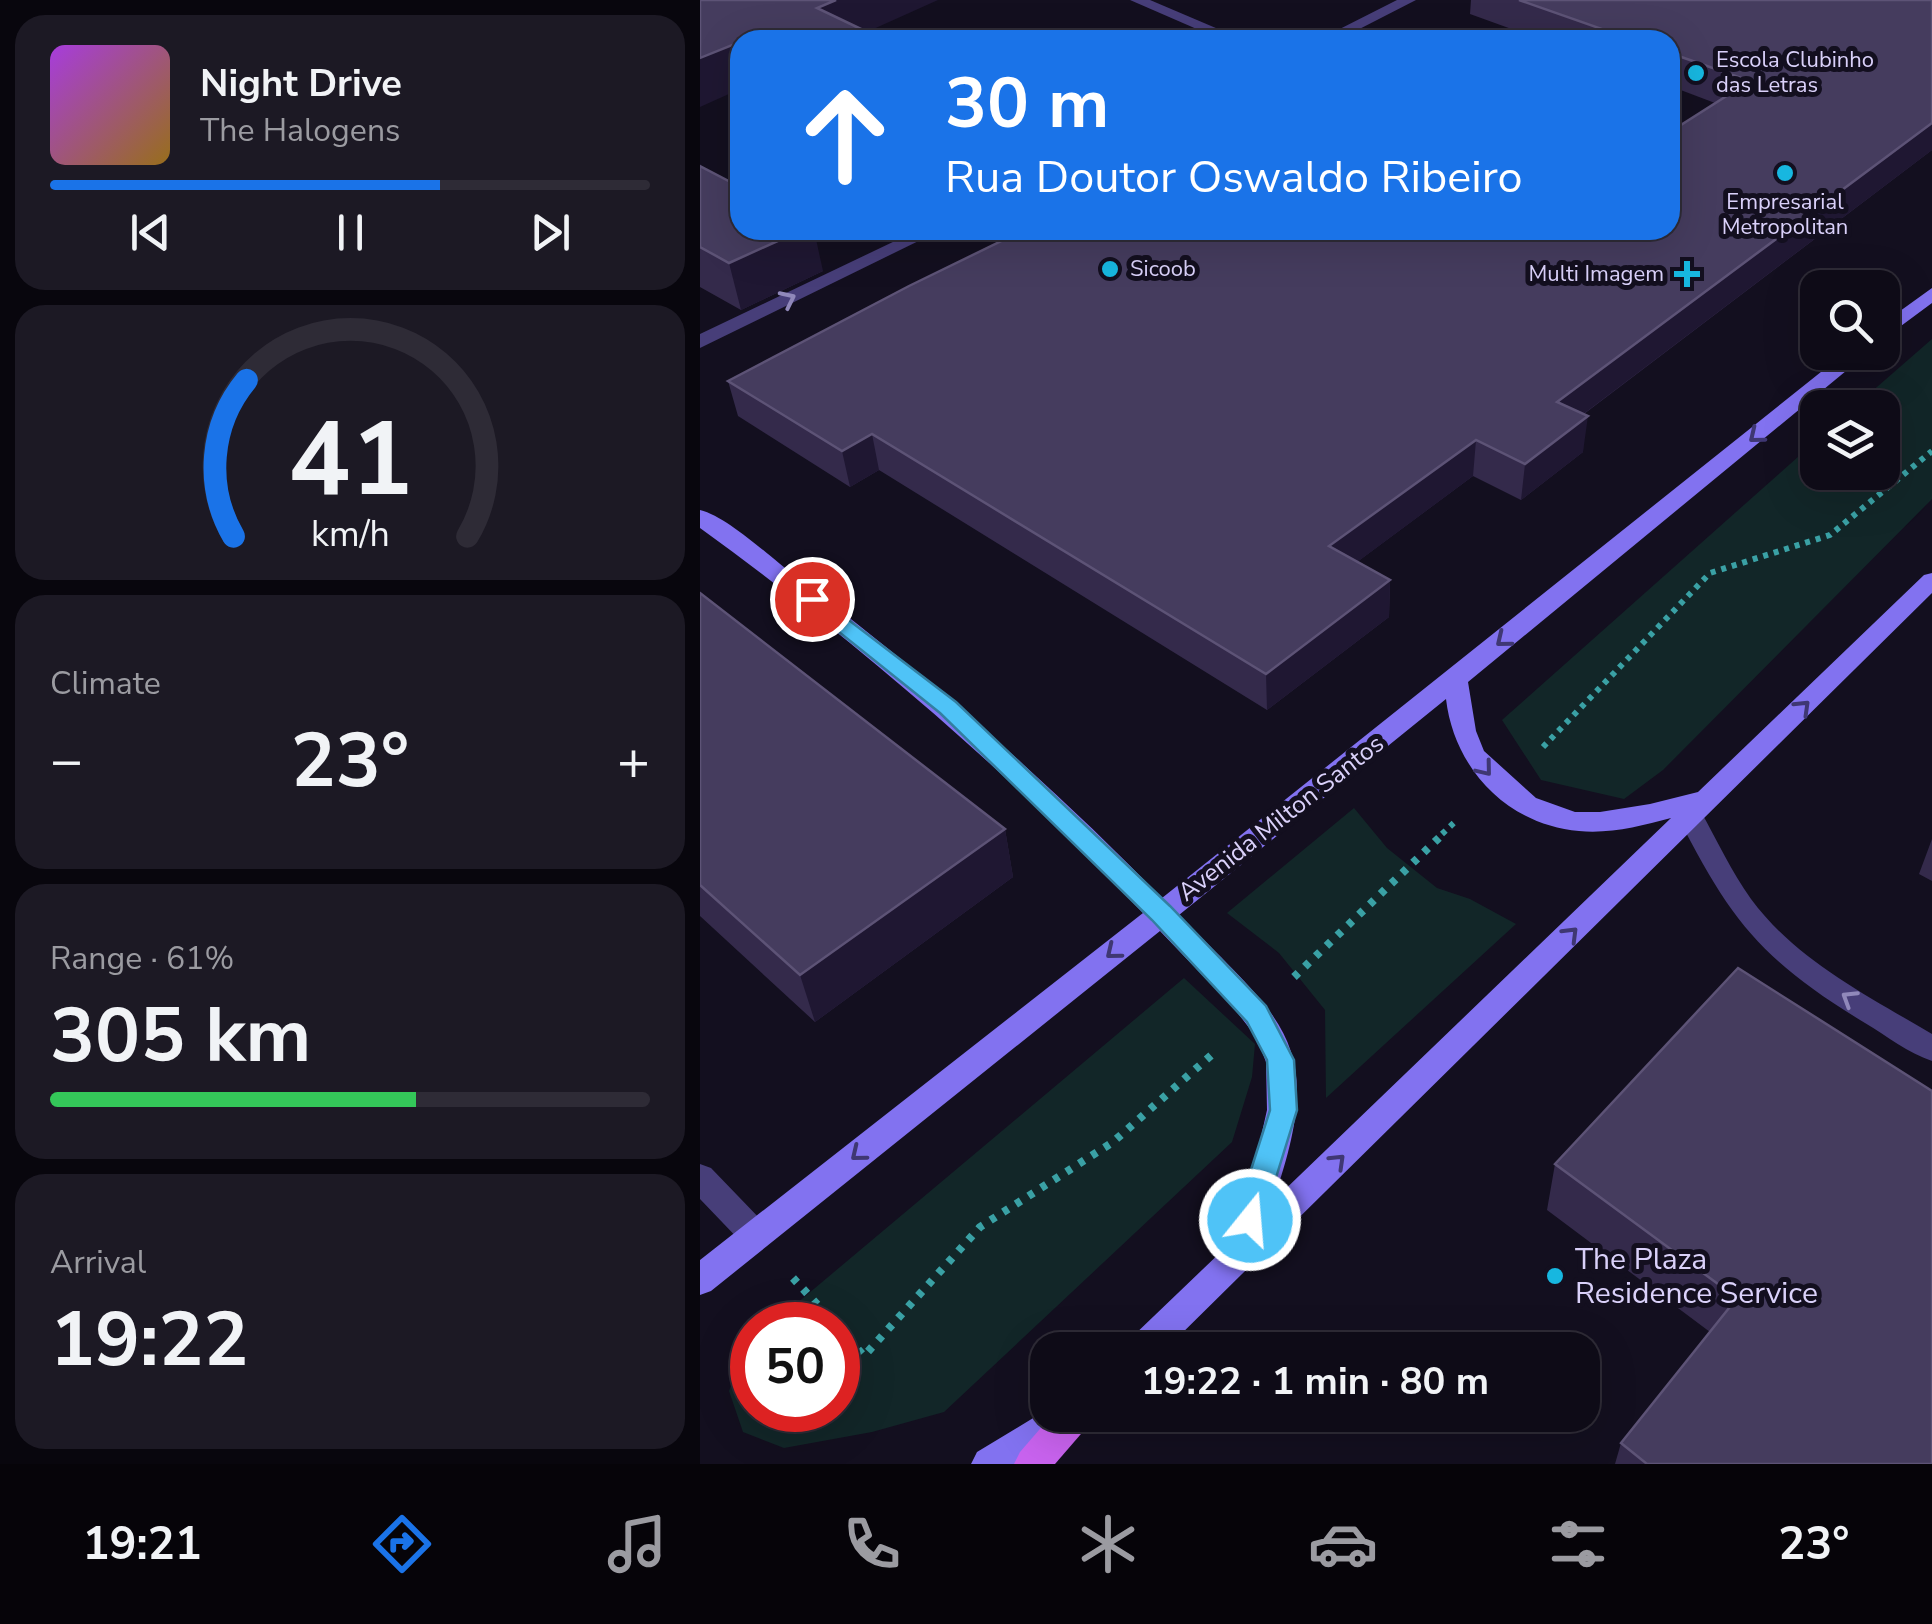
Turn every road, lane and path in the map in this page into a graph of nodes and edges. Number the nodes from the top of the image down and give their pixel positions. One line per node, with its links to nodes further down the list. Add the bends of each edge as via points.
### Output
1 (1137, 0): 3 (street)
2 (1409, 0): 4 (street)
3 (1211, 30)
4 (1347, 30)
5 (911, 240): 8 (street, one-way to 5)
6 (1932, 294): 7 (main road)
7 (1900, 320)
8 (700, 342)
9 (1837, 370): 13 (main road, Avenida Milton Santos, one-way to 13)
10 (1932, 451): 14 (path, via 1830,534 1710,574)
11 (700, 517): 16 (main road, via 948,708)
12 (1932, 580): 15 (main road, one-way to 12)
13 (1456, 679): 14 (main road, one-way to 14, via 1467,744); 16 (main road, Avenida Milton Santos)
14 (1503, 788): 15 (main road, via 1515,802 1561,822 1599,824); 17 (path, via 1454,822)
15 (1699, 808): 18 (street, one-way to 15, via 1819,979 1764,934 1726,883); 21 (main road, one-way to 15)
16 (1161, 913): 17 (main road); 20 (main road, Avenida Milton Santos, one-way to 20)
17 (1257, 1014): 21 (main road, via 1281,1060 1284,1110); 24 (path, via 1114,1142 980,1227 864,1356)
18 (1932, 1049)
19 (700, 1178): 20 (street)
20 (756, 1236): 22 (main road, Avenida Milton Santos)
21 (1238, 1257): 23 (main road)
22 (700, 1280)
23 (1161, 1332)
24 (860, 1352)
25 (1043, 1432): 27 (main road)
26 (1058, 1432): 28 (main road)
27 (989, 1464)
28 (1032, 1464)

